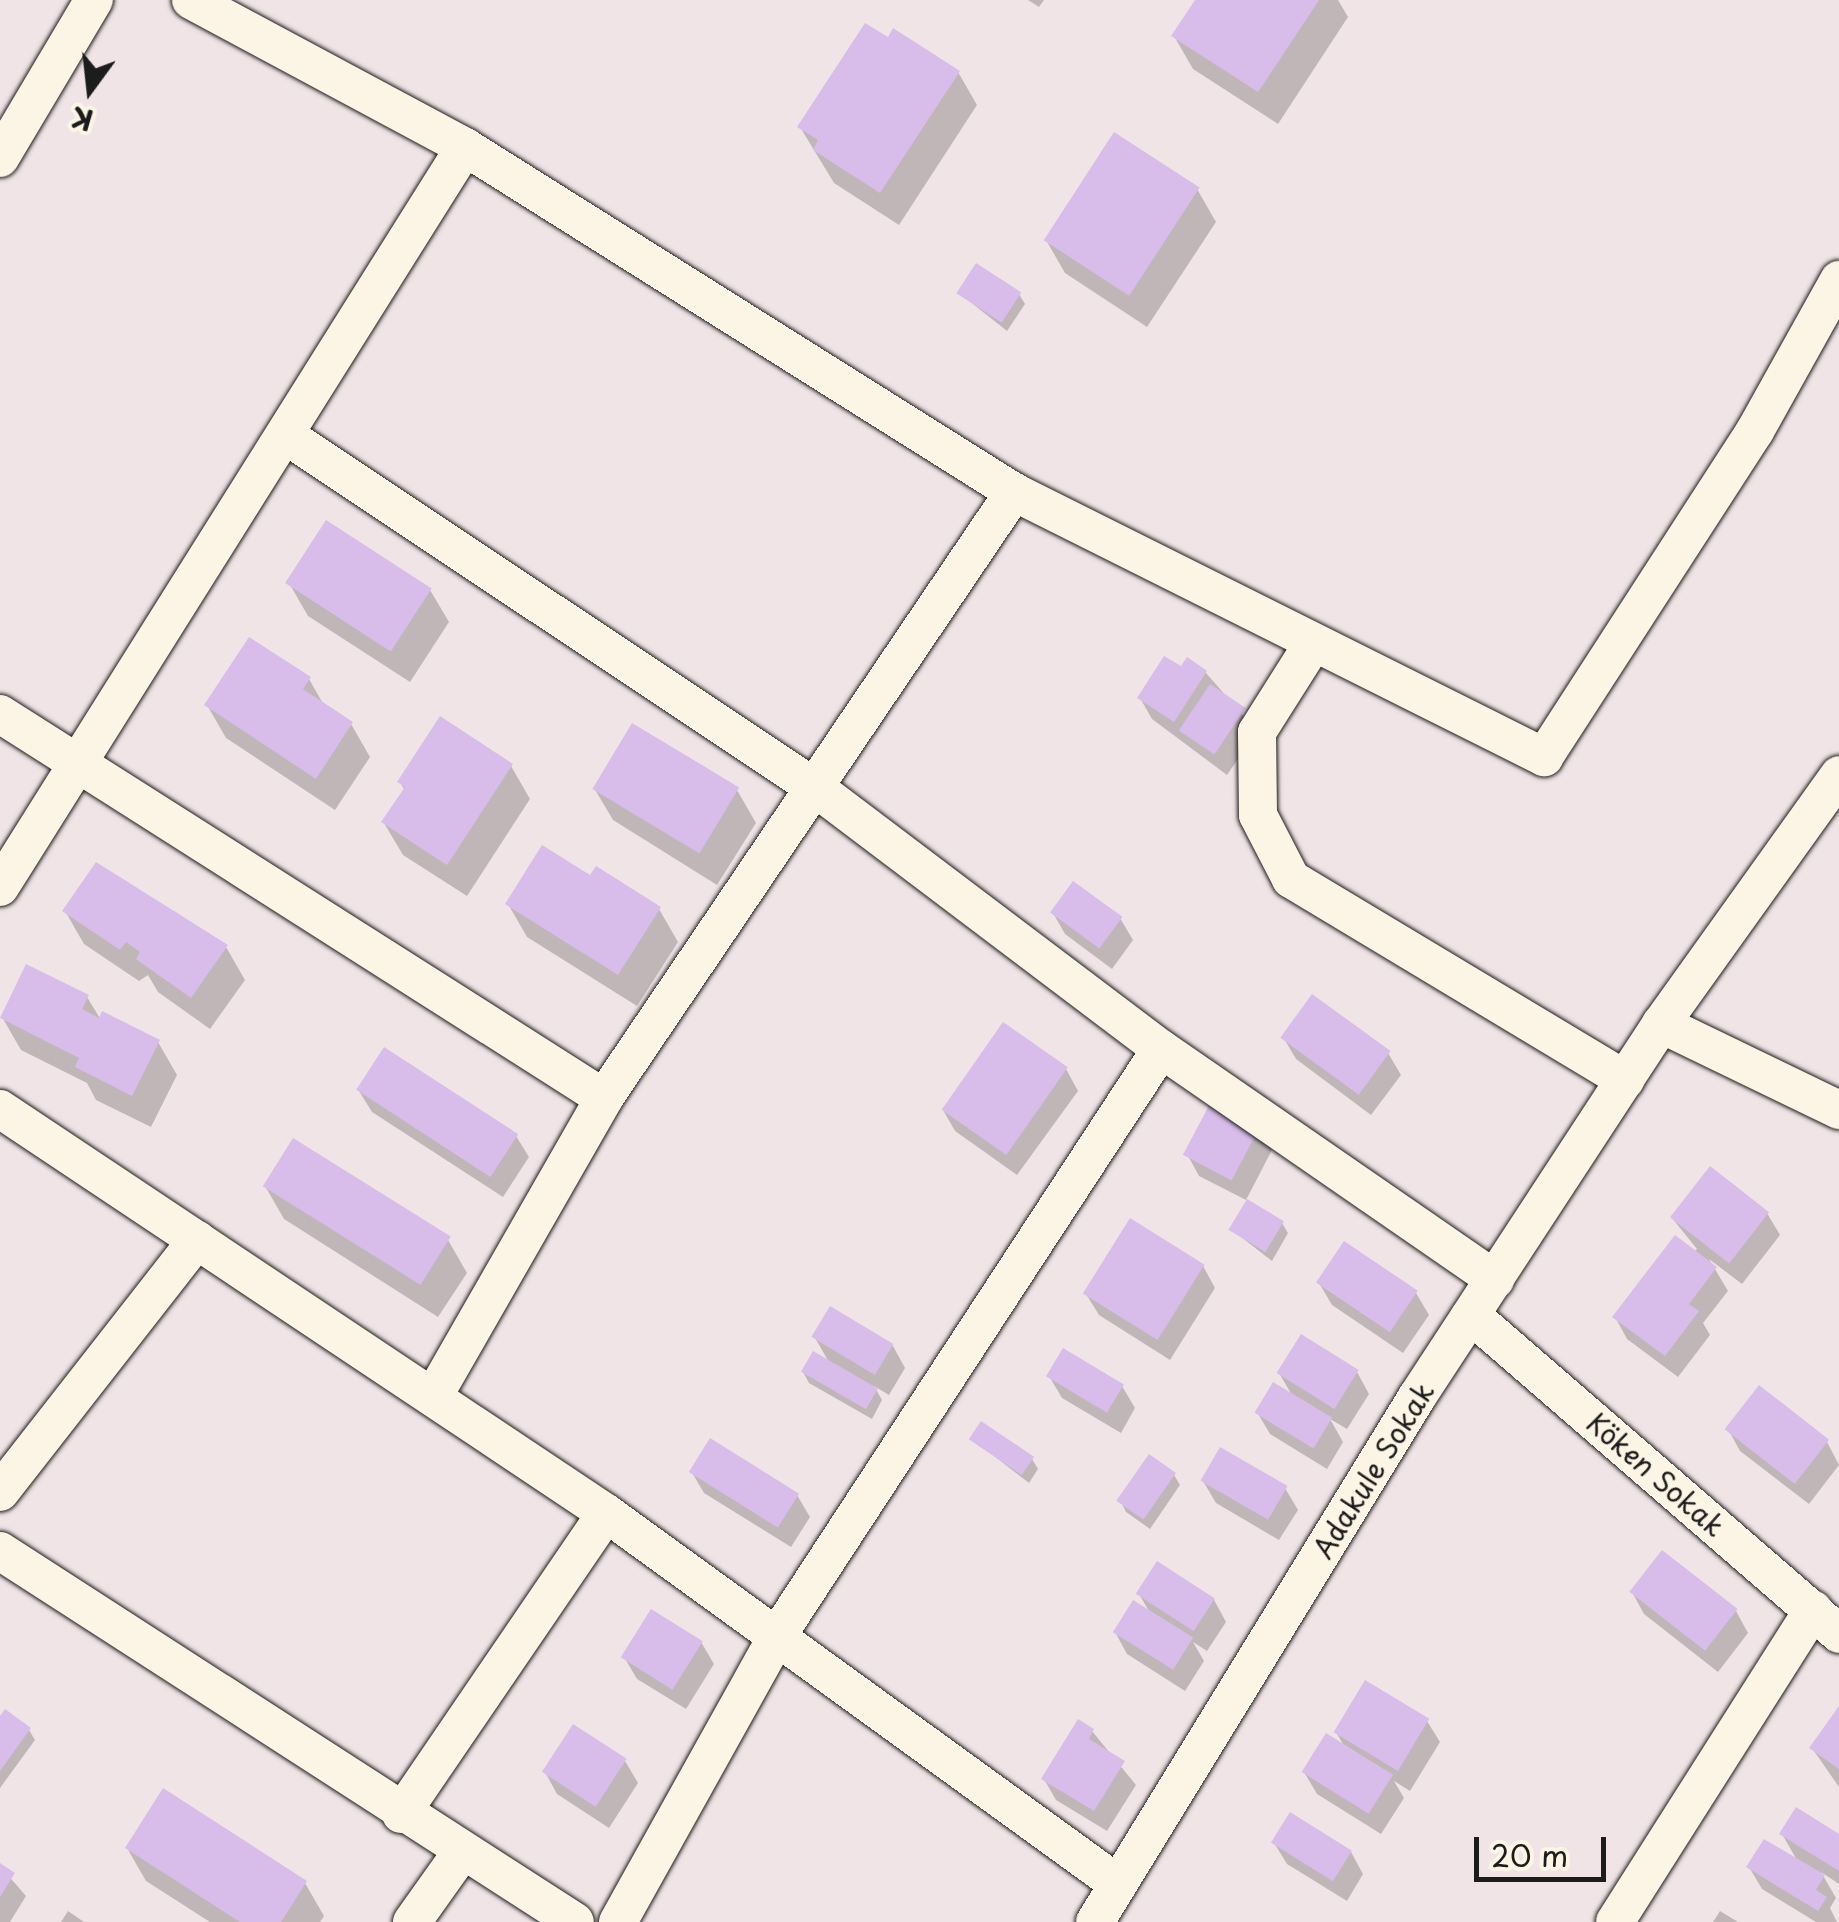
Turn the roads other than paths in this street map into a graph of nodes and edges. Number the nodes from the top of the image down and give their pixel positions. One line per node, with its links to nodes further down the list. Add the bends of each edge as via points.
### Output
1 (94, 0): 4 (street)
2 (192, 0): 3 (street)
3 (466, 147): 6 (street); 7 (street)
4 (0, 158)
5 (1839, 280): 8 (street, via 1755,431 1544,758)
6 (285, 435): 10 (street); 12 (street)
7 (1014, 492): 8 (street); 12 (street)
8 (1312, 646): 16 (street, via 1257,732 1258,814 1291,879)
9 (0, 714): 10 (street)
10 (72, 764): 13 (street); 17 (street)
11 (1839, 775): 14 (street, Adakule Sokak)
12 (816, 789): 15 (street); 17 (street)
13 (0, 887)
14 (1661, 1024): 16 (street, Adakule Sokak); 19 (street)
15 (1160, 1049): 21 (street); 28 (street)
16 (1625, 1080): 21 (street, Adakule Sokak)
17 (604, 1098): 23 (street)
18 (0, 1109): 20 (street)
19 (1839, 1110)
20 (197, 1240): 23 (street); 24 (street)
21 (1495, 1278): 22 (street, Adakule Sokak)
22 (1471, 1315): 27 (street, Köken Sokak); 31 (street, Adakule Sokak)
23 (433, 1397): 25 (street)
24 (0, 1492)
25 (606, 1513): 28 (street); 29 (street)
26 (0, 1550): 29 (street)
27 (1826, 1622): 36 (street)
28 (777, 1636): 31 (street); 34 (street)
29 (401, 1814): 30 (street)
30 (461, 1853): 32 (street); 33 (street)
31 (1118, 1884): 35 (street, Adakule Sokak)
32 (412, 1922)
33 (575, 1922)
34 (618, 1922)
35 (1095, 1922)
36 (1615, 1922)

